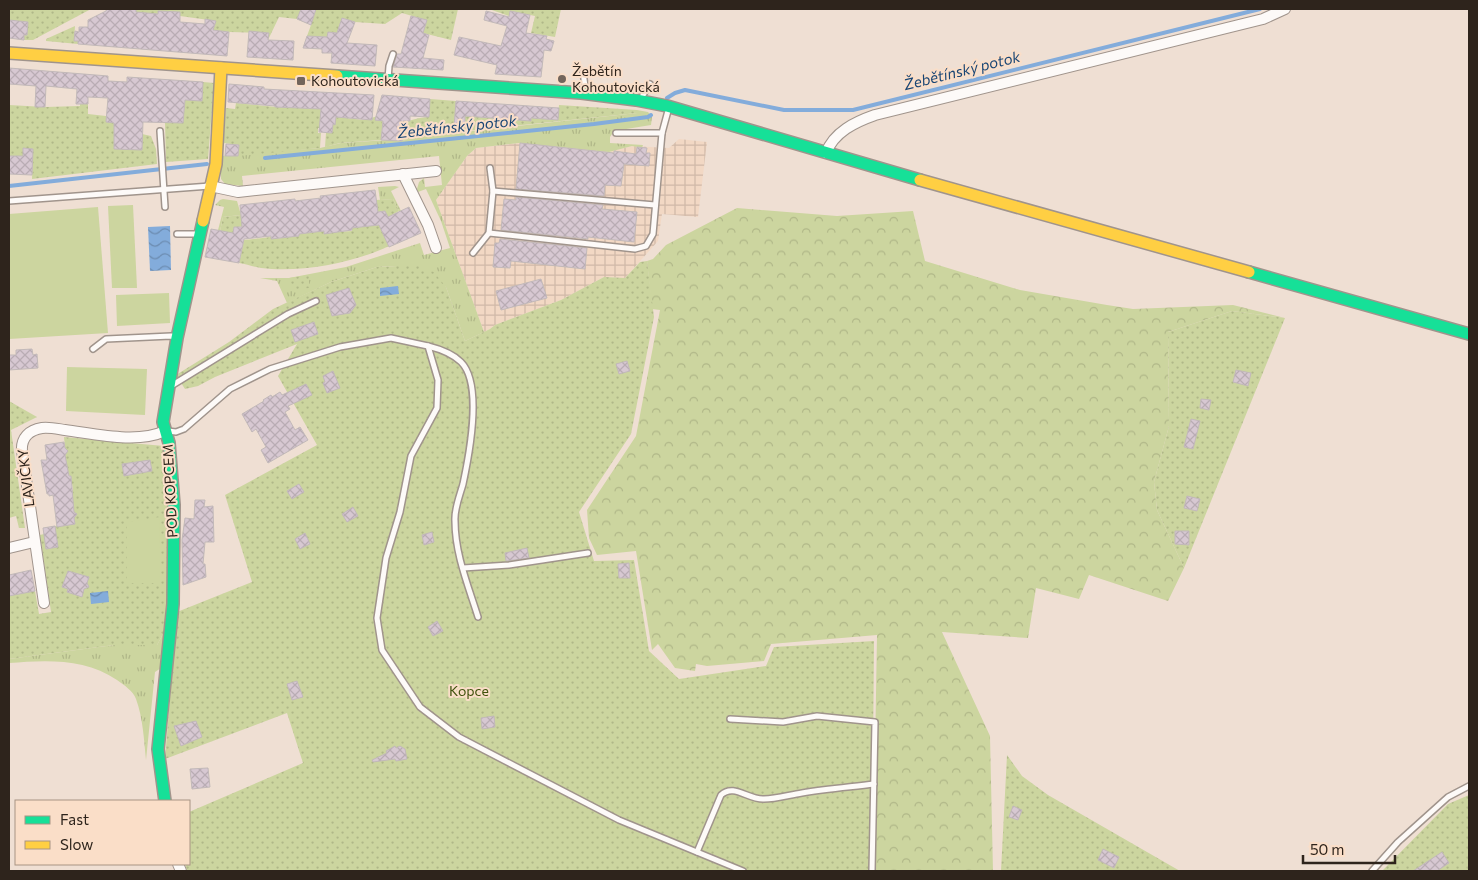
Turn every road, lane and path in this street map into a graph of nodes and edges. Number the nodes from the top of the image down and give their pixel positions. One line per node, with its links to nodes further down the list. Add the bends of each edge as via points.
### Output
1 (1285, 9): 14 (street, via 1263,19 875,115 837,136)
2 (9, 53): 4 (street)
3 (393, 54): 6 (lane)
4 (221, 68): 6 (street); 18 (street, POD KOPCEM, via 216,164)
5 (582, 72): 8 (lane)
6 (388, 79): 8 (street)
7 (650, 84): 9 (lane)
8 (584, 93): 9 (street)
9 (640, 100): 10 (street)
10 (664, 106): 13 (lane); 14 (street)
11 (160, 131): 19 (lane)
12 (616, 133): 13 (lane)
13 (662, 133): 22 (lane)
14 (826, 153): 30 (street)
15 (490, 168): 20 (lane)
16 (436, 171): 17 (street)
17 (403, 174): 18 (street, via 238,192); 27 (street)
18 (210, 186): 19 (lane); 26 (street, POD KOPCEM)
19 (164, 190): 21 (lane); 23 (lane)
20 (493, 191): 22 (lane); 24 (lane)
21 (9, 201)
22 (655, 205): 24 (lane, via 652,234 646,246 634,249)
23 (165, 207)
24 (489, 233): 28 (lane)
25 (177, 234): 26 (lane)
26 (200, 234): 31 (street, POD KOPCEM)
27 (436, 248)
28 (473, 253)
29 (316, 301): 34 (lane, via 288,314)
30 (1469, 334)
31 (177, 338): 33 (lane, via 106,339); 34 (street, POD KOPCEM)
32 (428, 346): 35 (lane, via 391,338 340,347 270,369 230,389 184,429); 39 (lane, via 446,351 462,362 473,388 473,419 464,480 454,519); 46 (lane, via 438,380 437,408 411,456 400,512 386,558 377,618 382,650 420,707 460,737 619,820)
33 (93, 349)
34 (168, 388): 35 (street, POD KOPCEM, via 162,422)
35 (165, 431): 36 (street, LAVIČKY, via 132,438 43,428 26,436 22,451); 45 (street, POD KOPCEM, via 169,443 174,505 173,604 158,749)
36 (34, 542): 37 (street); 40 (street, LAVIČKY)
37 (9, 548)
38 (588, 553): 39 (lane, via 509,565)
39 (463, 568): 41 (lane)
40 (44, 603)
41 (478, 616)
42 (730, 719): 43 (lane, via 783,722 817,716 876,722)
43 (874, 784): 46 (lane, via 763,799 726,790 721,794); 48 (lane)
44 (1469, 786): 49 (lane, via 1448,797 1398,842)
45 (165, 800)
46 (697, 852): 47 (lane)
47 (743, 871)
48 (872, 871)
49 (1372, 871)

